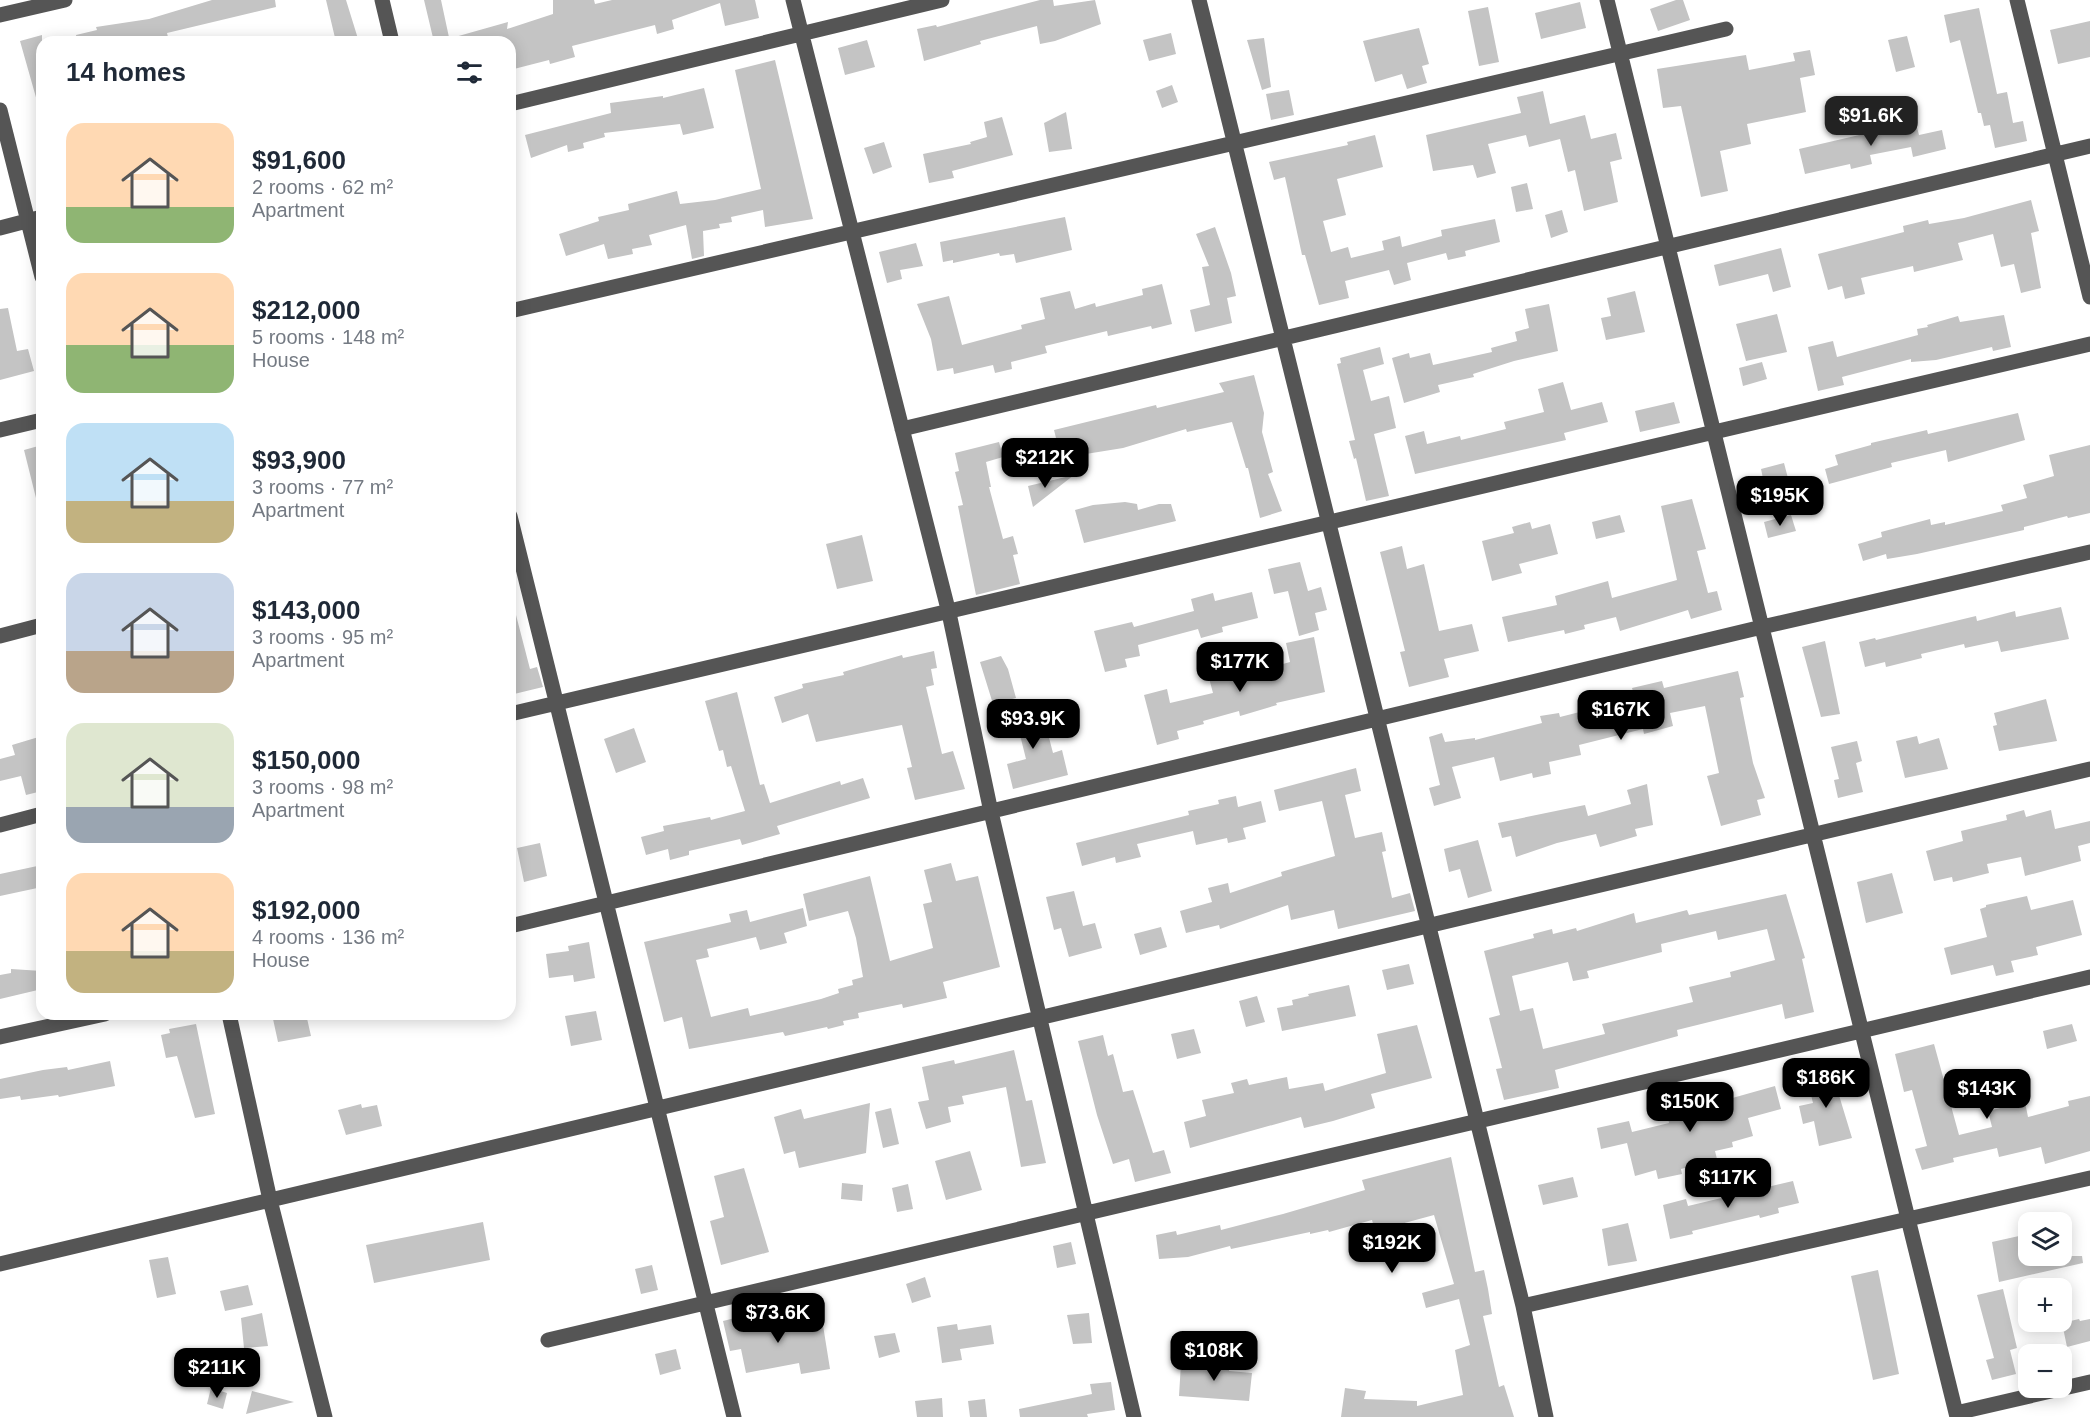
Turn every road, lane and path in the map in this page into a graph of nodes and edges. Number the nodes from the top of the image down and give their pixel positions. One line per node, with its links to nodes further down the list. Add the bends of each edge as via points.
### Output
1 (65, 0): 8 (street)
2 (382, 0): 11 (street)
3 (793, 0): 10 (street)
4 (942, 0): 10 (street)
5 (1199, 0): 15 (street)
6 (1607, 0): 12 (street)
7 (2017, 0): 17 (street)
8 (0, 15)
9 (1726, 29): 12 (street)
10 (801, 34): 13 (street); 20 (street)
11 (391, 36)
12 (1620, 53): 15 (street); 21 (street)
13 (516, 103)
14 (0, 110): 18 (street)
15 (1234, 143): 20 (street); 24 (street)
16 (2090, 146): 17 (street)
17 (2055, 154): 21 (street); 22 (street)
18 (35, 219): 19 (street)
19 (0, 228)
20 (852, 232): 23 (street); 27 (street)
21 (1668, 246): 24 (street); 29 (street)
22 (2090, 297)
23 (516, 310)
24 (1283, 338): 27 (street); 30 (street)
25 (2090, 344): 29 (street)
26 (36, 421): 28 (street)
27 (902, 429): 33 (street)
28 (0, 430)
29 (1714, 433): 30 (street); 35 (street)
30 (1329, 524): 33 (street); 39 (street)
31 (516, 540): 37 (street)
32 (2090, 552): 35 (street)
33 (949, 613): 37 (street); 41 (street)
34 (36, 627): 36 (street)
35 (1762, 627): 39 (street); 44 (street)
36 (0, 636)
37 (557, 705): 38 (street); 45 (street)
38 (516, 713)
39 (1377, 719): 41 (street); 47 (street)
40 (2090, 769): 44 (street)
41 (991, 812): 45 (street); 49 (street)
42 (36, 816): 43 (street)
43 (0, 825)
44 (1813, 835): 47 (street); 52 (street)
45 (606, 905): 46 (street); 54 (street)
46 (516, 925)
47 (1428, 926): 49 (street); 55 (street)
48 (2090, 977): 52 (street)
49 (1040, 1017): 54 (street); 58 (street)
50 (78, 1020): 53 (street)
51 (230, 1020): 57 (street)
52 (1862, 1031): 55 (street); 59 (street)
53 (0, 1037)
54 (657, 1108): 57 (street); 61 (street)
55 (1477, 1121): 58 (street); 62 (street)
56 (2090, 1178): 59 (street)
57 (270, 1200): 60 (street); 66 (street)
58 (1086, 1214): 61 (street); 68 (street)
59 (1908, 1219): 62 (street); 65 (street)
60 (0, 1264)
61 (705, 1303): 63 (street); 67 (street)
62 (1523, 1306): 69 (street)
63 (548, 1340)
64 (2090, 1382): 65 (street)
65 (1956, 1415)
66 (325, 1417)
67 (734, 1417)
68 (1134, 1417)
69 (1546, 1417)

